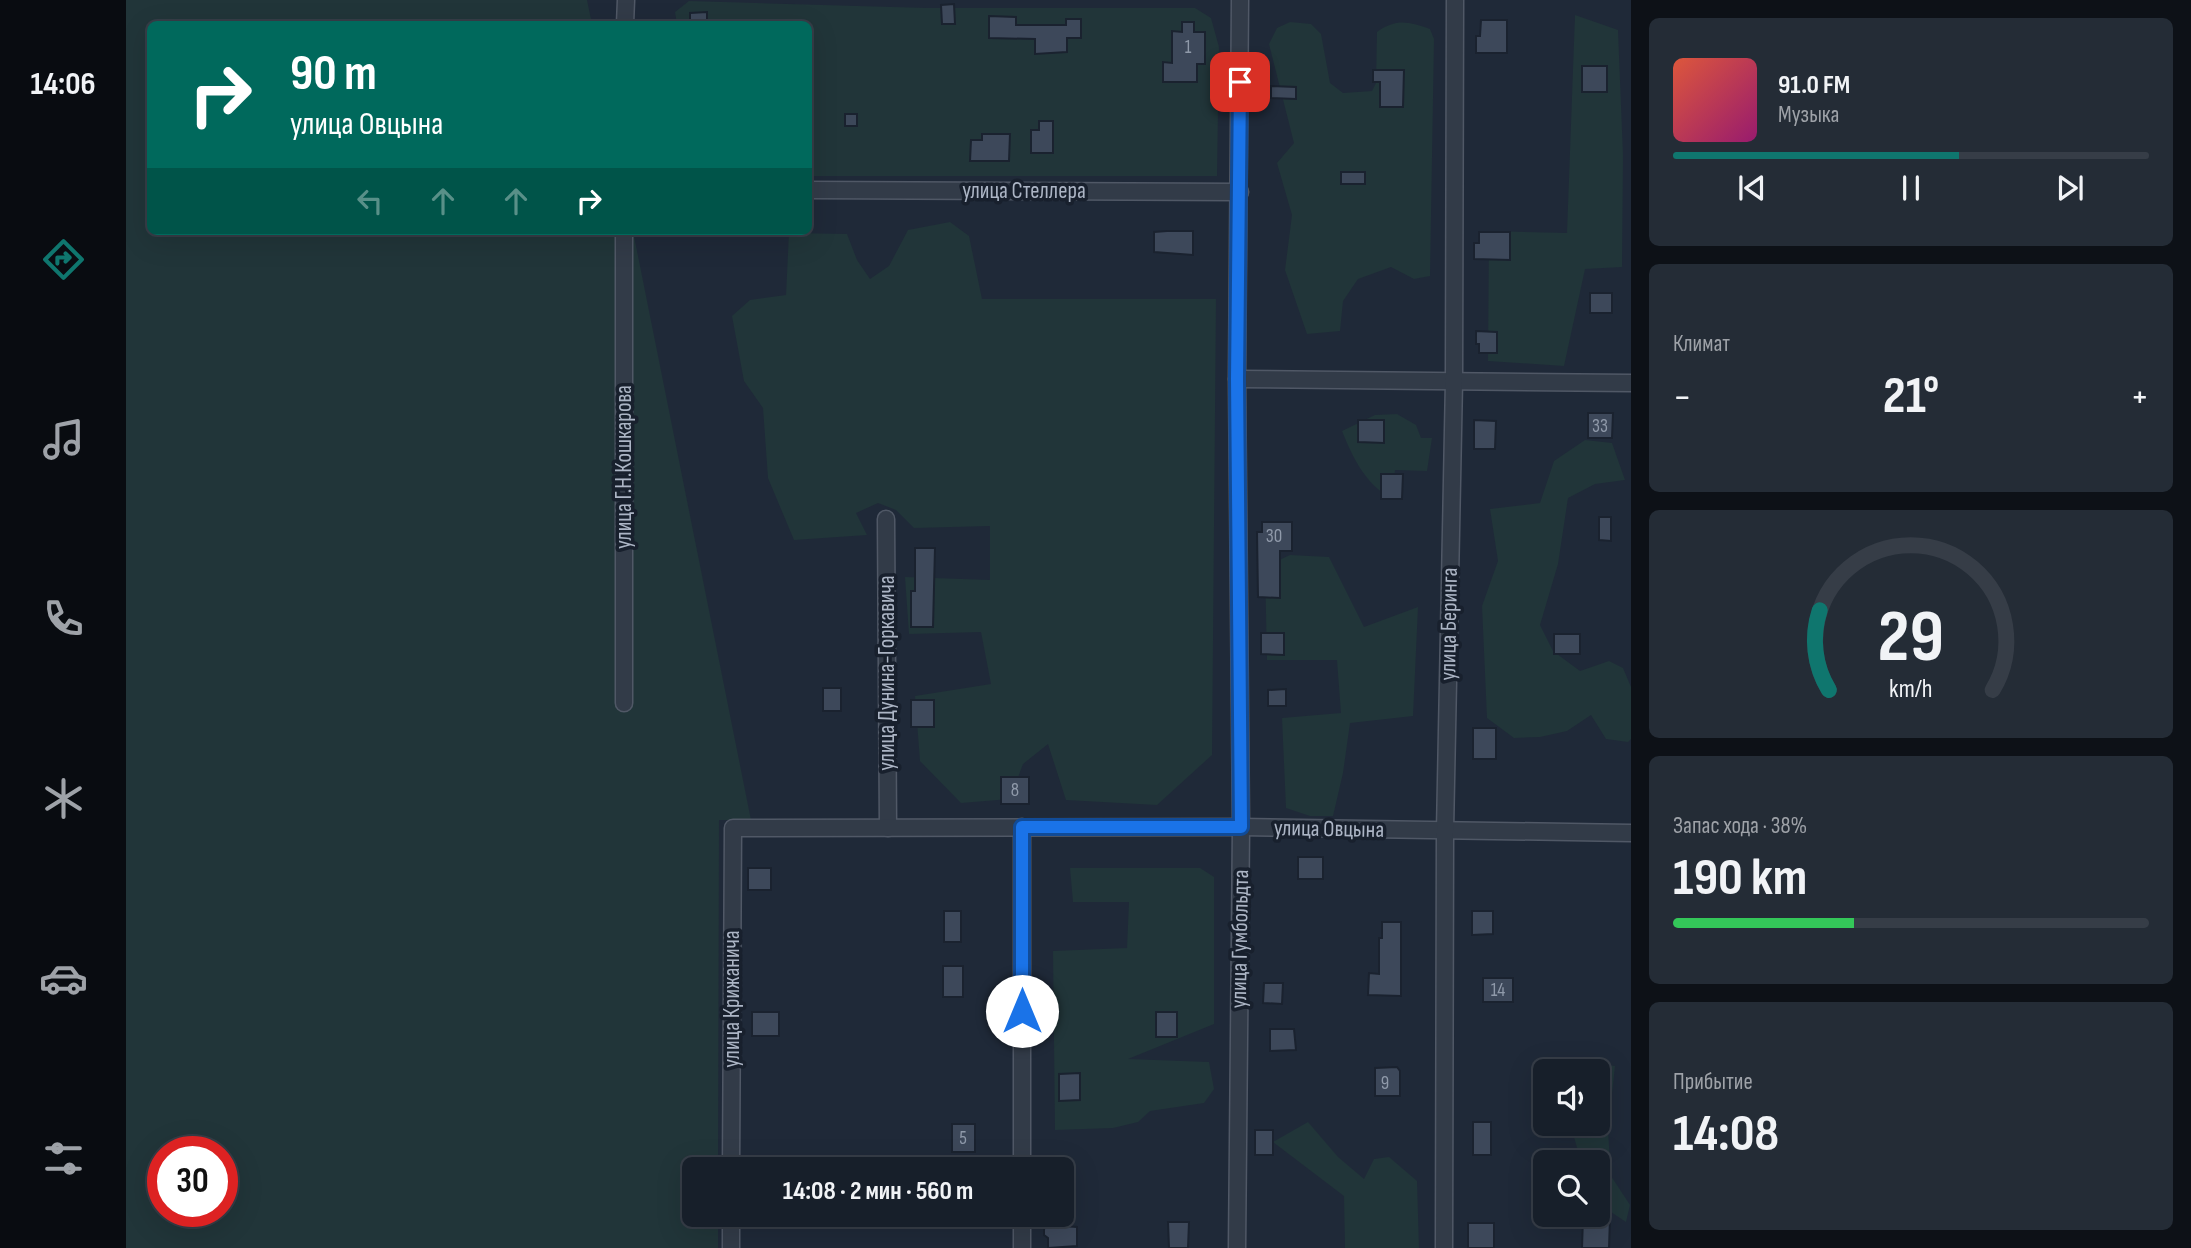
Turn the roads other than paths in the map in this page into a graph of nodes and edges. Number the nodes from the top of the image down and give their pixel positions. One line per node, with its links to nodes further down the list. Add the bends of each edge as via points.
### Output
1 (625, 0): 4 (street)
2 (1240, 0): 6 (street, улица Гумбольдта)
3 (1455, 0): 9 (street, улица Беринга)
4 (625, 21)
5 (812, 190): 6 (street, улица Стеллера)
6 (1240, 192): 8 (street, улица Гумбольдта)
7 (624, 235): 12 (street, улица Г.Н.Кошкарова)
8 (1237, 379): 9 (street); 14 (street, улица Гумбольдта)
9 (1454, 381): 10 (street); 17 (street, улица Беринга)
10 (1631, 383)
11 (886, 519): 16 (street, улица Дунина-Горкавича)
12 (624, 703)
13 (1022, 827): 14 (street, улица Овцына); 16 (street, улица Овцына); 20 (street)
14 (1241, 827): 17 (street, улица Овцына); 25 (street, улица Гумбольдта)
15 (733, 828): 16 (street, улица Овцына); 19 (street, улица Крижанича)
16 (888, 828)
17 (1445, 831): 18 (street, улица Овцына); 26 (street, улица Беринга)
18 (1631, 833)
19 (731, 1157)
20 (1022, 1157)
21 (731, 1227): 23 (street)
22 (1022, 1227): 24 (street)
23 (731, 1248)
24 (1022, 1248)
25 (1237, 1248)
26 (1444, 1248)

